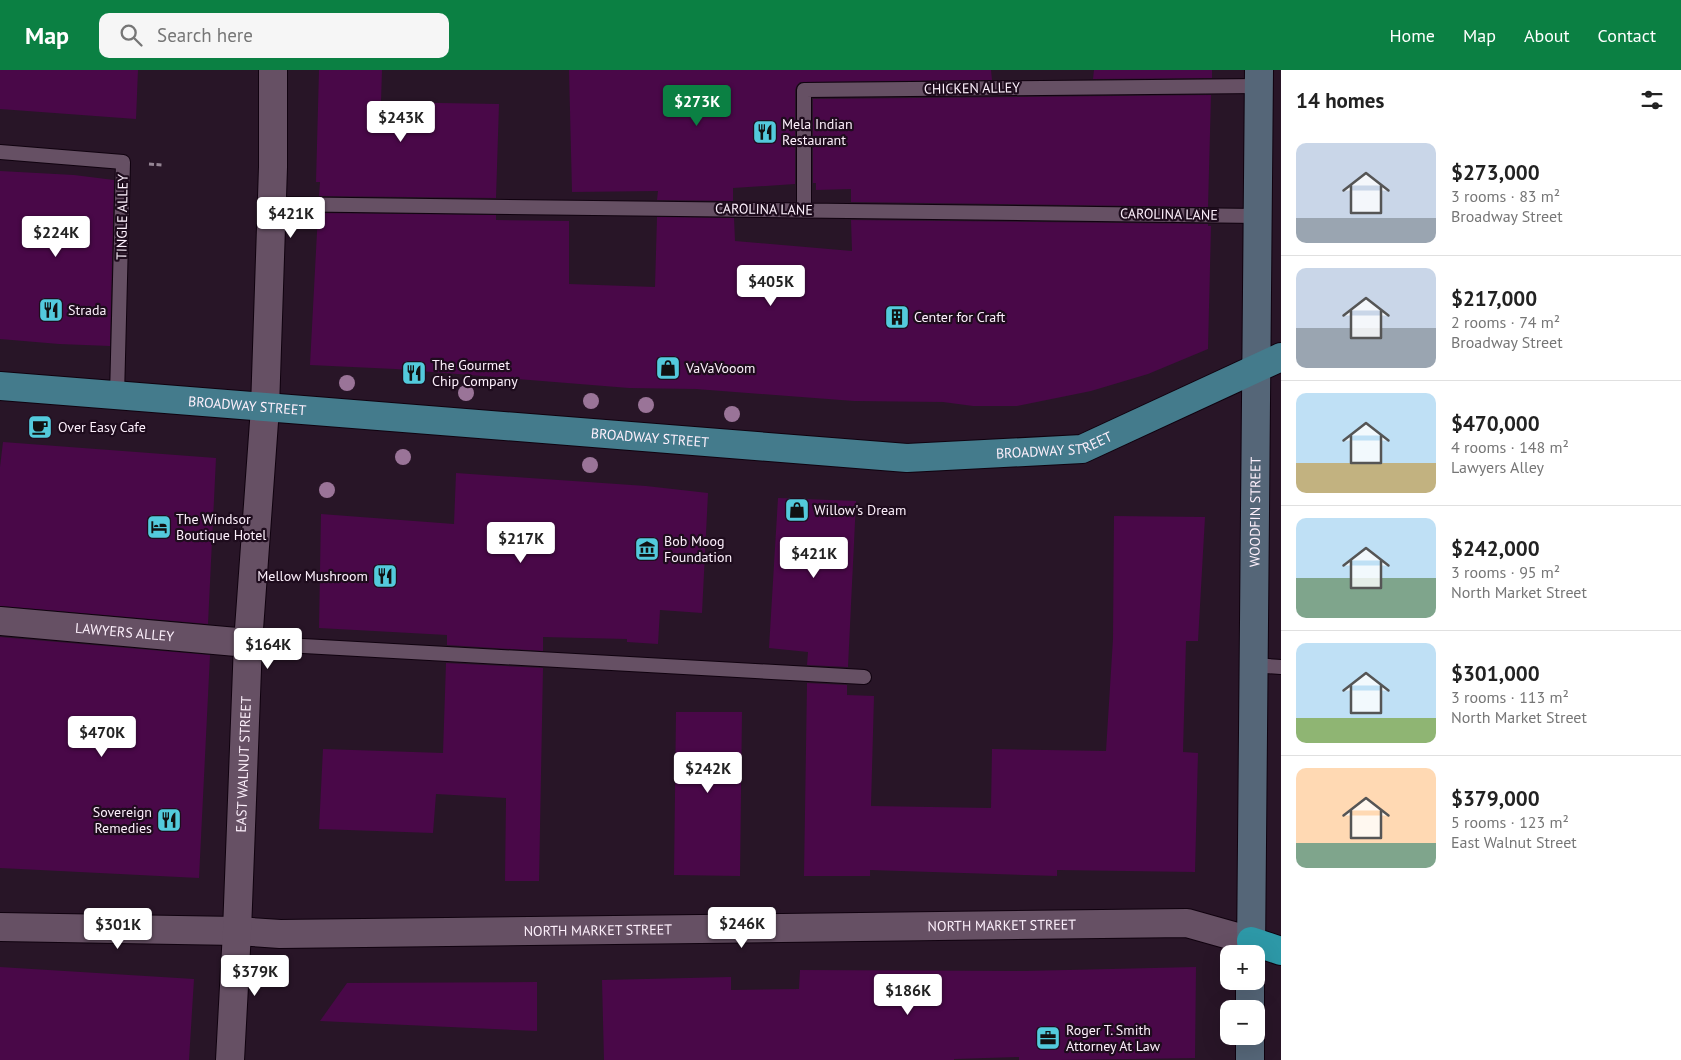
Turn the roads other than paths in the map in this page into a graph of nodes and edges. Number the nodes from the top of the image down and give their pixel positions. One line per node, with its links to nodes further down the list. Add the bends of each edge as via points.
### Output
1 (274, 70): 4 (street, EAST WALNUT STREET)
2 (1259, 78): 5 (lane, CHICKEN ALLEY, via 804,90); 6 (main road, WOODFIN STREET)
3 (0, 152): 9 (lane, TINGLE ALLEY, via 123,162)
4 (271, 204): 5 (lane, CAROLINA LANE); 10 (street, EAST WALNUT STREET)
5 (804, 209): 6 (lane, CAROLINA LANE)
6 (1258, 216): 7 (main road, WOODFIN STREET)
7 (1269, 362): 10 (main road, BROADWAY STREET, via 1082,449 908,458); 13 (main road, WOODFIN STREET)
8 (0, 386): 9 (main road, BROADWAY STREET)
9 (117, 396): 10 (main road, BROADWAY STREET)
10 (265, 408): 12 (street, EAST WALNUT STREET)
11 (0, 621): 12 (street, LAWYERS ALLEY)
12 (248, 644): 15 (lane); 17 (street, EAST WALNUT STREET)
13 (1253, 666): 14 (lane); 19 (main road, WOODFIN STREET)
14 (1281, 667)
15 (864, 677)
16 (0, 927): 17 (street, NORTH MARKET STREET)
17 (237, 931): 18 (street, NORTH MARKET STREET, via 280,934 1187,923); 23 (street, EAST WALNUT STREET)
18 (1243, 945)
19 (1251, 945)
20 (1265, 949): 21 (highway)
21 (1281, 951)
22 (1250, 1045): 24 (main road)
23 (230, 1060)
24 (1250, 1060)

